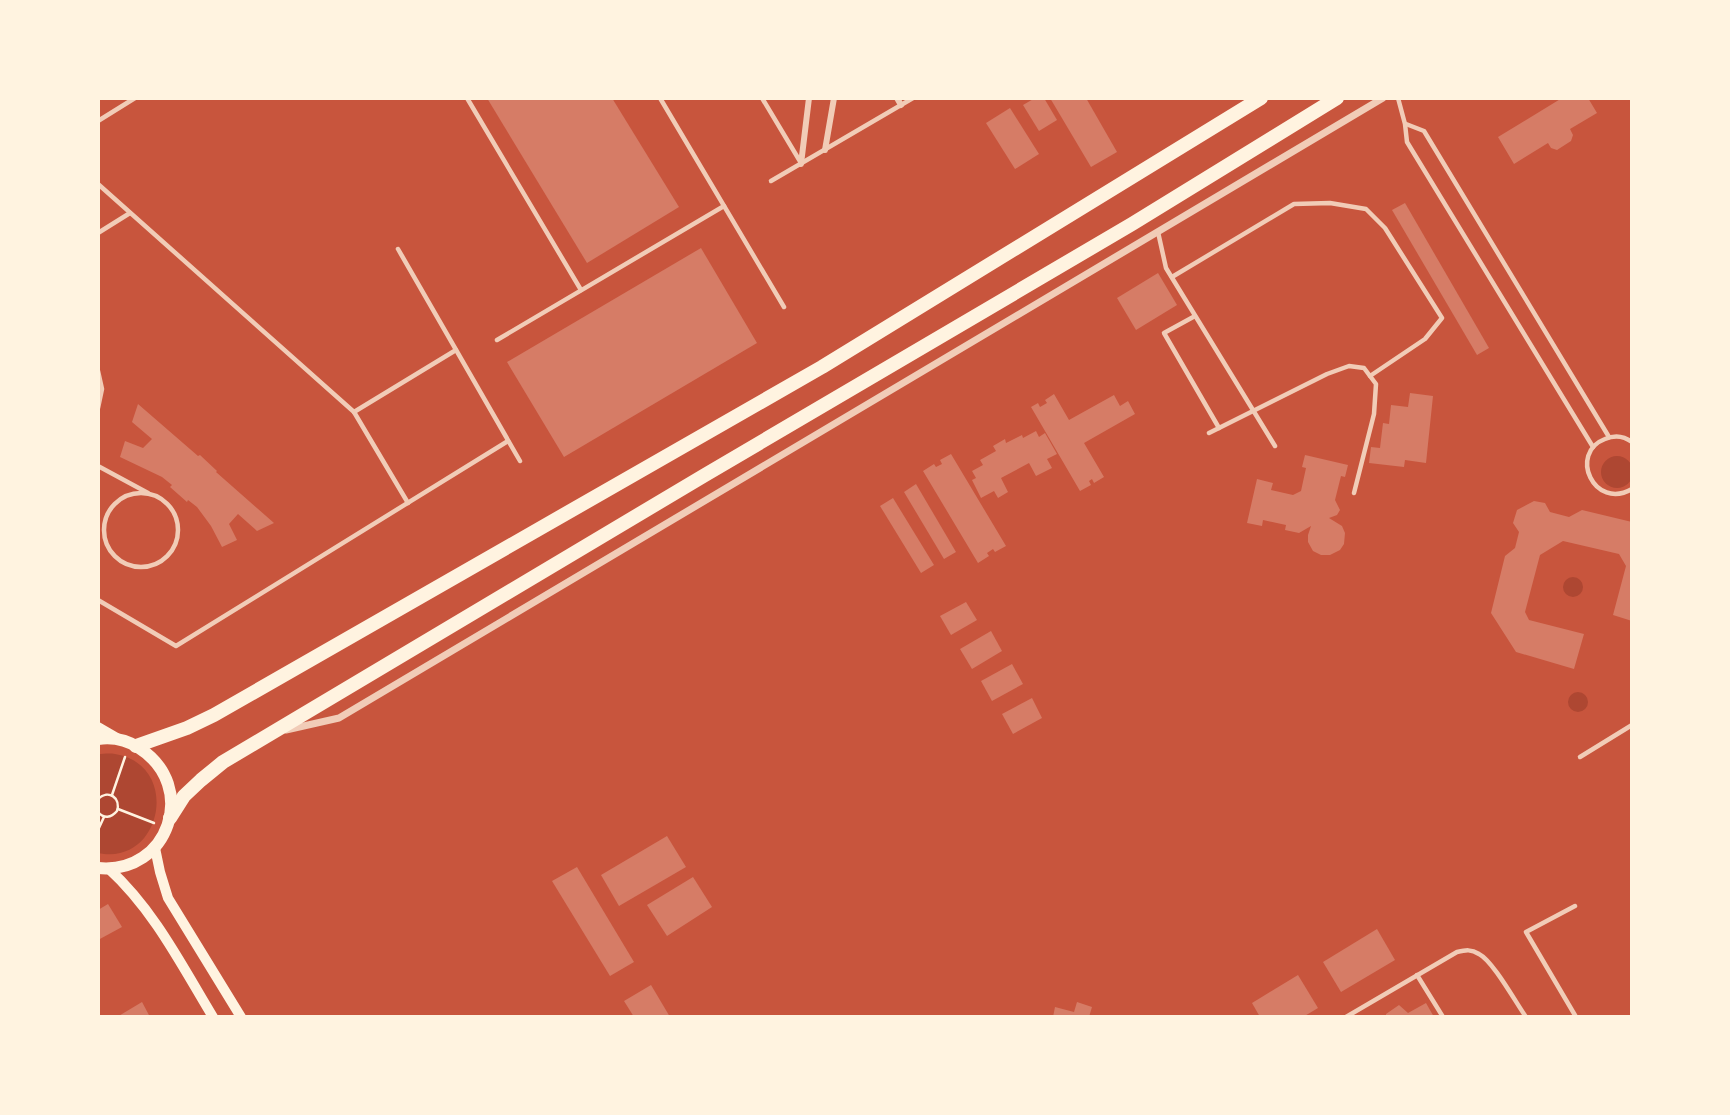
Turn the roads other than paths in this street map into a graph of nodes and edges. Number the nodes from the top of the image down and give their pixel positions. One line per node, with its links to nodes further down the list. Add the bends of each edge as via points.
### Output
1 (135, 98): 13 (lane)
2 (467, 98): 25 (lane)
3 (660, 98): 19 (lane)
4 (762, 98): 16 (lane)
5 (810, 98): 16 (street)
6 (834, 98): 15 (street)
7 (913, 98): 12 (lane)
8 (1261, 98): 54 (highway, via 822,367 214,715)
9 (1337, 98): 51 (highway)
10 (1383, 98): 21 (street)
11 (1398, 98): 14 (lane)
12 (899, 101): 15 (lane)
13 (98, 121)
14 (1405, 124): 37 (lane, via 1424,131); 41 (lane, via 1407,142)
15 (825, 150): 16 (lane)
16 (801, 164): 17 (lane)
17 (771, 181)
18 (98, 184): 20 (lane)
19 (724, 205): 25 (lane); 26 (lane)
20 (130, 213): 22 (lane); 33 (lane)
21 (1158, 232): 24 (lane); 51 (street, via 339,718)
22 (98, 233)
23 (398, 250): 29 (lane)
24 (1171, 277): 27 (lane); 31 (lane, via 1294,204 1366,209 1385,228 1442,318 1425,339)
25 (581, 290): 28 (lane)
26 (784, 307)
27 (1195, 316): 34 (lane); 35 (lane, via 1164,333)
28 (496, 340)
29 (456, 350): 33 (lane); 38 (lane)
30 (98, 370): 32 (lane, via 102,389)
31 (1370, 376): 34 (lane, via 1364,368 1349,366); 45 (lane, via 1376,384 1374,414)
32 (98, 408)
33 (354, 412): 47 (lane)
34 (1254, 412): 35 (lane); 40 (lane)
35 (1219, 428): 36 (lane)
36 (1209, 433)
37 (1609, 437): 39 (lane); 41 (lane)
38 (508, 441): 42 (lane); 47 (lane)
39 (1632, 442)
40 (1275, 446)
41 (1593, 447): 44 (lane, via 1587,465 1593,483 1609,493)
42 (520, 461)
43 (98, 466): 46 (lane)
44 (1632, 489)
45 (1354, 493)
46 (152, 495): 46 (lane, via 124,497 106,519 108,547 130,566 158,563 177,541 174,513)
47 (408, 503): 48 (lane, via 176,646)
48 (98, 600)
49 (1632, 725): 55 (lane)
50 (98, 727): 53 (main road)
51 (275, 733): 56 (highway, via 201,780 184,796)
52 (98, 739): 53 (main road)
53 (120, 740): 54 (main road)
54 (136, 746): 56 (main road, via 161,768 168,784 172,801)
55 (1580, 757)
56 (168, 824): 57 (main road)
57 (155, 848): 58 (main road, via 126,866); 62 (main road, via 168,898)
58 (104, 869): 61 (main road, via 124,883 162,932)
59 (1576, 906): 66 (lane, via 1527,932)
60 (1417, 975): 63 (lane); 64 (lane); 65 (lane, via 1457,952 1481,954)
61 (213, 1017)
62 (241, 1017)
63 (1346, 1017)
64 (1443, 1017)
65 (1526, 1017)
66 (1576, 1017)

